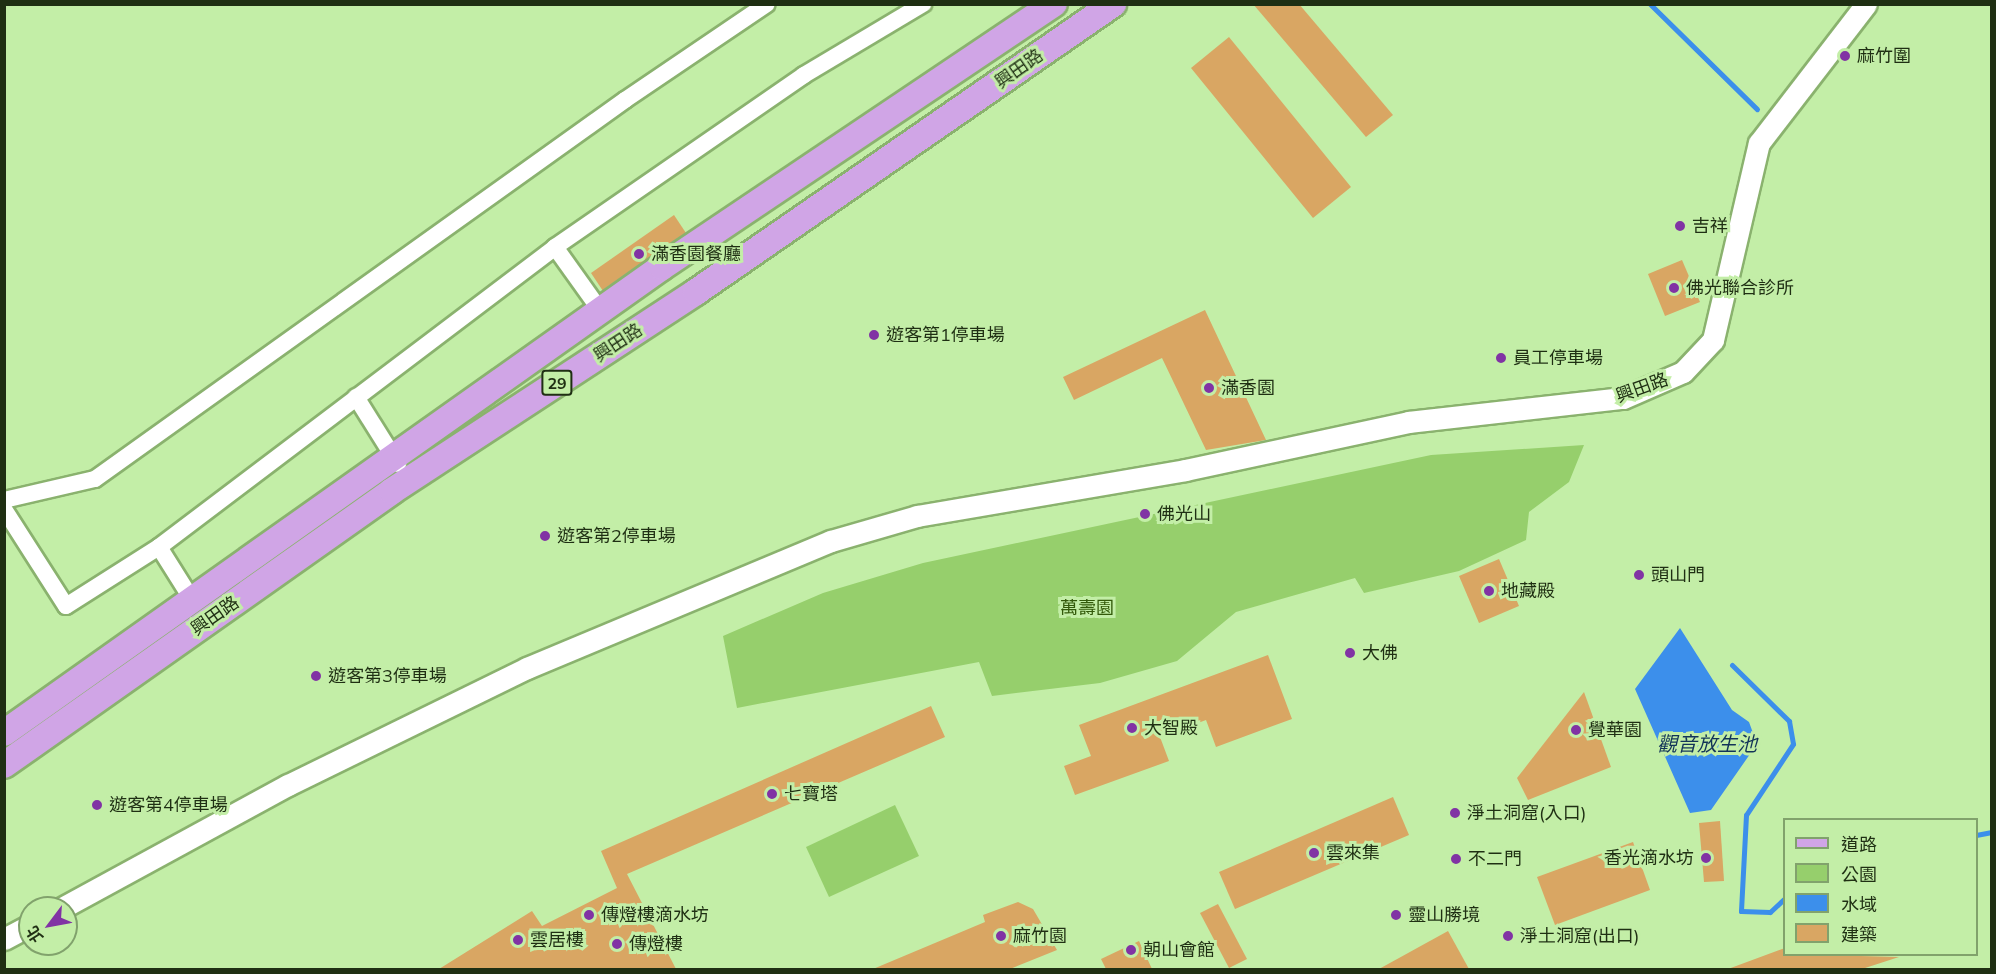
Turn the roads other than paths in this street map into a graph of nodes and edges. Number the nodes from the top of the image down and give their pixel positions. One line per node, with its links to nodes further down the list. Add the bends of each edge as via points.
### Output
1 (767, 4): 15 (street, via 625,100 95,479)
2 (923, 4): 8 (street, via 804,75)
3 (1054, 4): 6 (main road, 興田路 / 29)
4 (1113, 4): 7 (main road, 興田路 / 29)
5 (1866, 4): 21 (street, 興田路, via 1760,143 1713,340 1683,372 1623,398 1408,422 1185,470 917,516 753,570 527,668 298,780)
6 (799, 175): 7 (main road); 9 (main road, 興田路 / 29)
7 (821, 206): 11 (main road, 興田路 / 29)
8 (555, 247): 9 (street); 12 (street)
9 (600, 310): 10 (main road, 興田路 / 29)
10 (568, 333): 11 (main road); 13 (main road, 興田路 / 29)
11 (590, 361): 14 (main road, 興田路 / 29)
12 (356, 397): 13 (street); 17 (street)
13 (394, 457): 14 (street); 18 (main road, 興田路 / 29)
14 (408, 480): 20 (main road, 興田路 / 29)
15 (4, 500)
16 (4, 509): 17 (street, via 66,606)
17 (159, 547): 18 (street)
18 (191, 598): 19 (main road, 興田路 / 29)
19 (4, 733)
20 (4, 765)
21 (78, 899)
22 (18, 931): 23 (street)
23 (4, 939)

